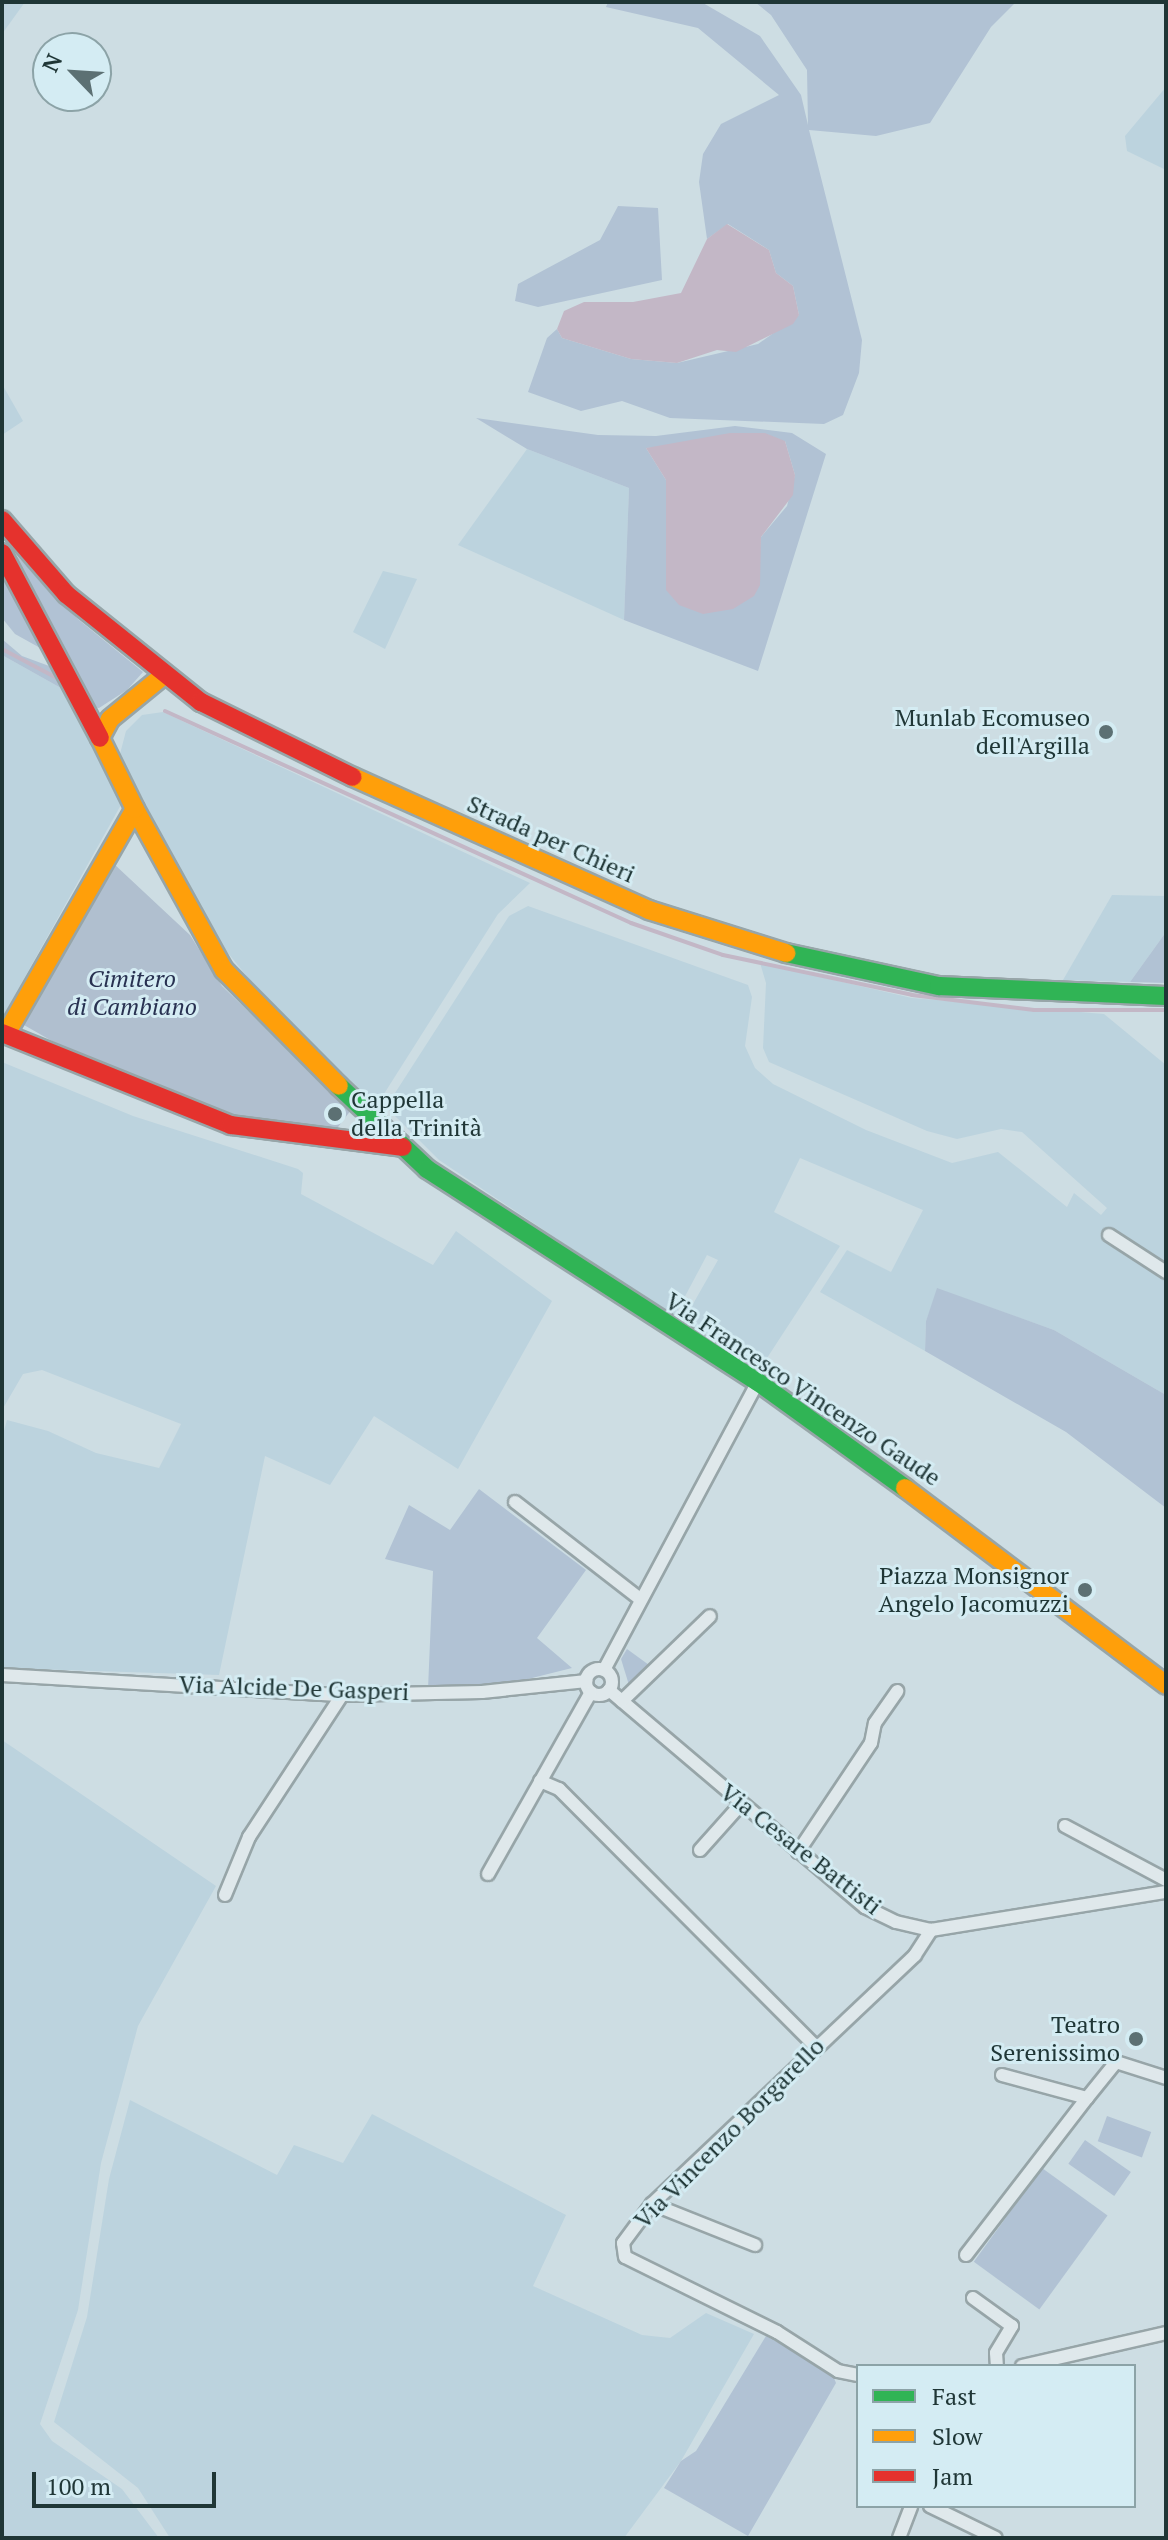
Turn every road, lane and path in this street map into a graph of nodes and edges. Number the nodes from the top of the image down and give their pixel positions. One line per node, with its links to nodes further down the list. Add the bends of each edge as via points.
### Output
1 (2, 520): 3 (street, Strada per Chieri, via 66,594)
2 (2, 553): 4 (street, Via Francesco Vincenzo Gaude)
3 (164, 675): 4 (street, via 110,719); 6 (street, Strada per Chieri, via 265,737 649,910 729,937 939,986)
4 (100, 738): 5 (street, Via Francesco Vincenzo Gaude)
5 (135, 809): 7 (street); 8 (street, Via Francesco Vincenzo Gaude, via 224,970)
6 (1166, 996)
7 (4, 1033): 8 (street, via 231,1125)
8 (403, 1147): 11 (street, Via Francesco Vincenzo Gaude, via 427,1169)
9 (1109, 1235): 10 (street)
10 (1166, 1272)
11 (758, 1382): 13 (street); 17 (street, Via Francesco Vincenzo Gaude, via 1032,1580)
12 (515, 1502): 13 (street)
13 (640, 1599): 15 (street)
14 (710, 1616): 22 (street)
15 (604, 1670): 18 (street, via 591,1672); 19 (street, via 612,1677)
16 (2, 1675): 21 (street, Via Alcide De Gasperi)
17 (1166, 1685)
18 (589, 1686): 19 (street, Via Alcide De Gasperi); 21 (street, Via Alcide De Gasperi); 23 (street)
19 (609, 1690): 22 (street, Via Cesare Battisti)
20 (897, 1691): 27 (street, via 875,1723 871,1743)
21 (342, 1695): 31 (street, via 249,1837)
22 (622, 1701): 24 (street, Via Cesare Battisti)
23 (540, 1781): 28 (street); 33 (street, via 559,1789)
24 (742, 1803): 26 (street); 27 (street, Via Cesare Battisti)
25 (1065, 1826): 29 (street)
26 (700, 1850)
27 (798, 1852): 32 (street, Via Cesare Battisti, via 865,1907)
28 (488, 1874)
29 (1166, 1880)
30 (1166, 1892): 32 (street, Via Cesare Battisti)
31 (225, 1895)
32 (931, 1930): 33 (street, Via Vincenzo Borgarello, via 915,1955)
33 (815, 2046): 37 (street, Via Vincenzo Borgarello)
34 (1002, 2075): 36 (street)
35 (1166, 2078): 36 (street, via 1116,2062)
36 (1087, 2098): 39 (street)
37 (652, 2204): 38 (street); 44 (street, Via Vincenzo Borgarello, via 623,2243 625,2257 777,2332 838,2371)
38 (755, 2245)
39 (966, 2255)
40 (973, 2298): 42 (street, via 1012,2326 996,2353)
41 (1166, 2333): 43 (street)
42 (997, 2364)
43 (1030, 2364)
44 (856, 2375)
45 (910, 2508): 47 (street)
46 (934, 2508): 48 (street)
47 (899, 2538)
48 (996, 2538)

